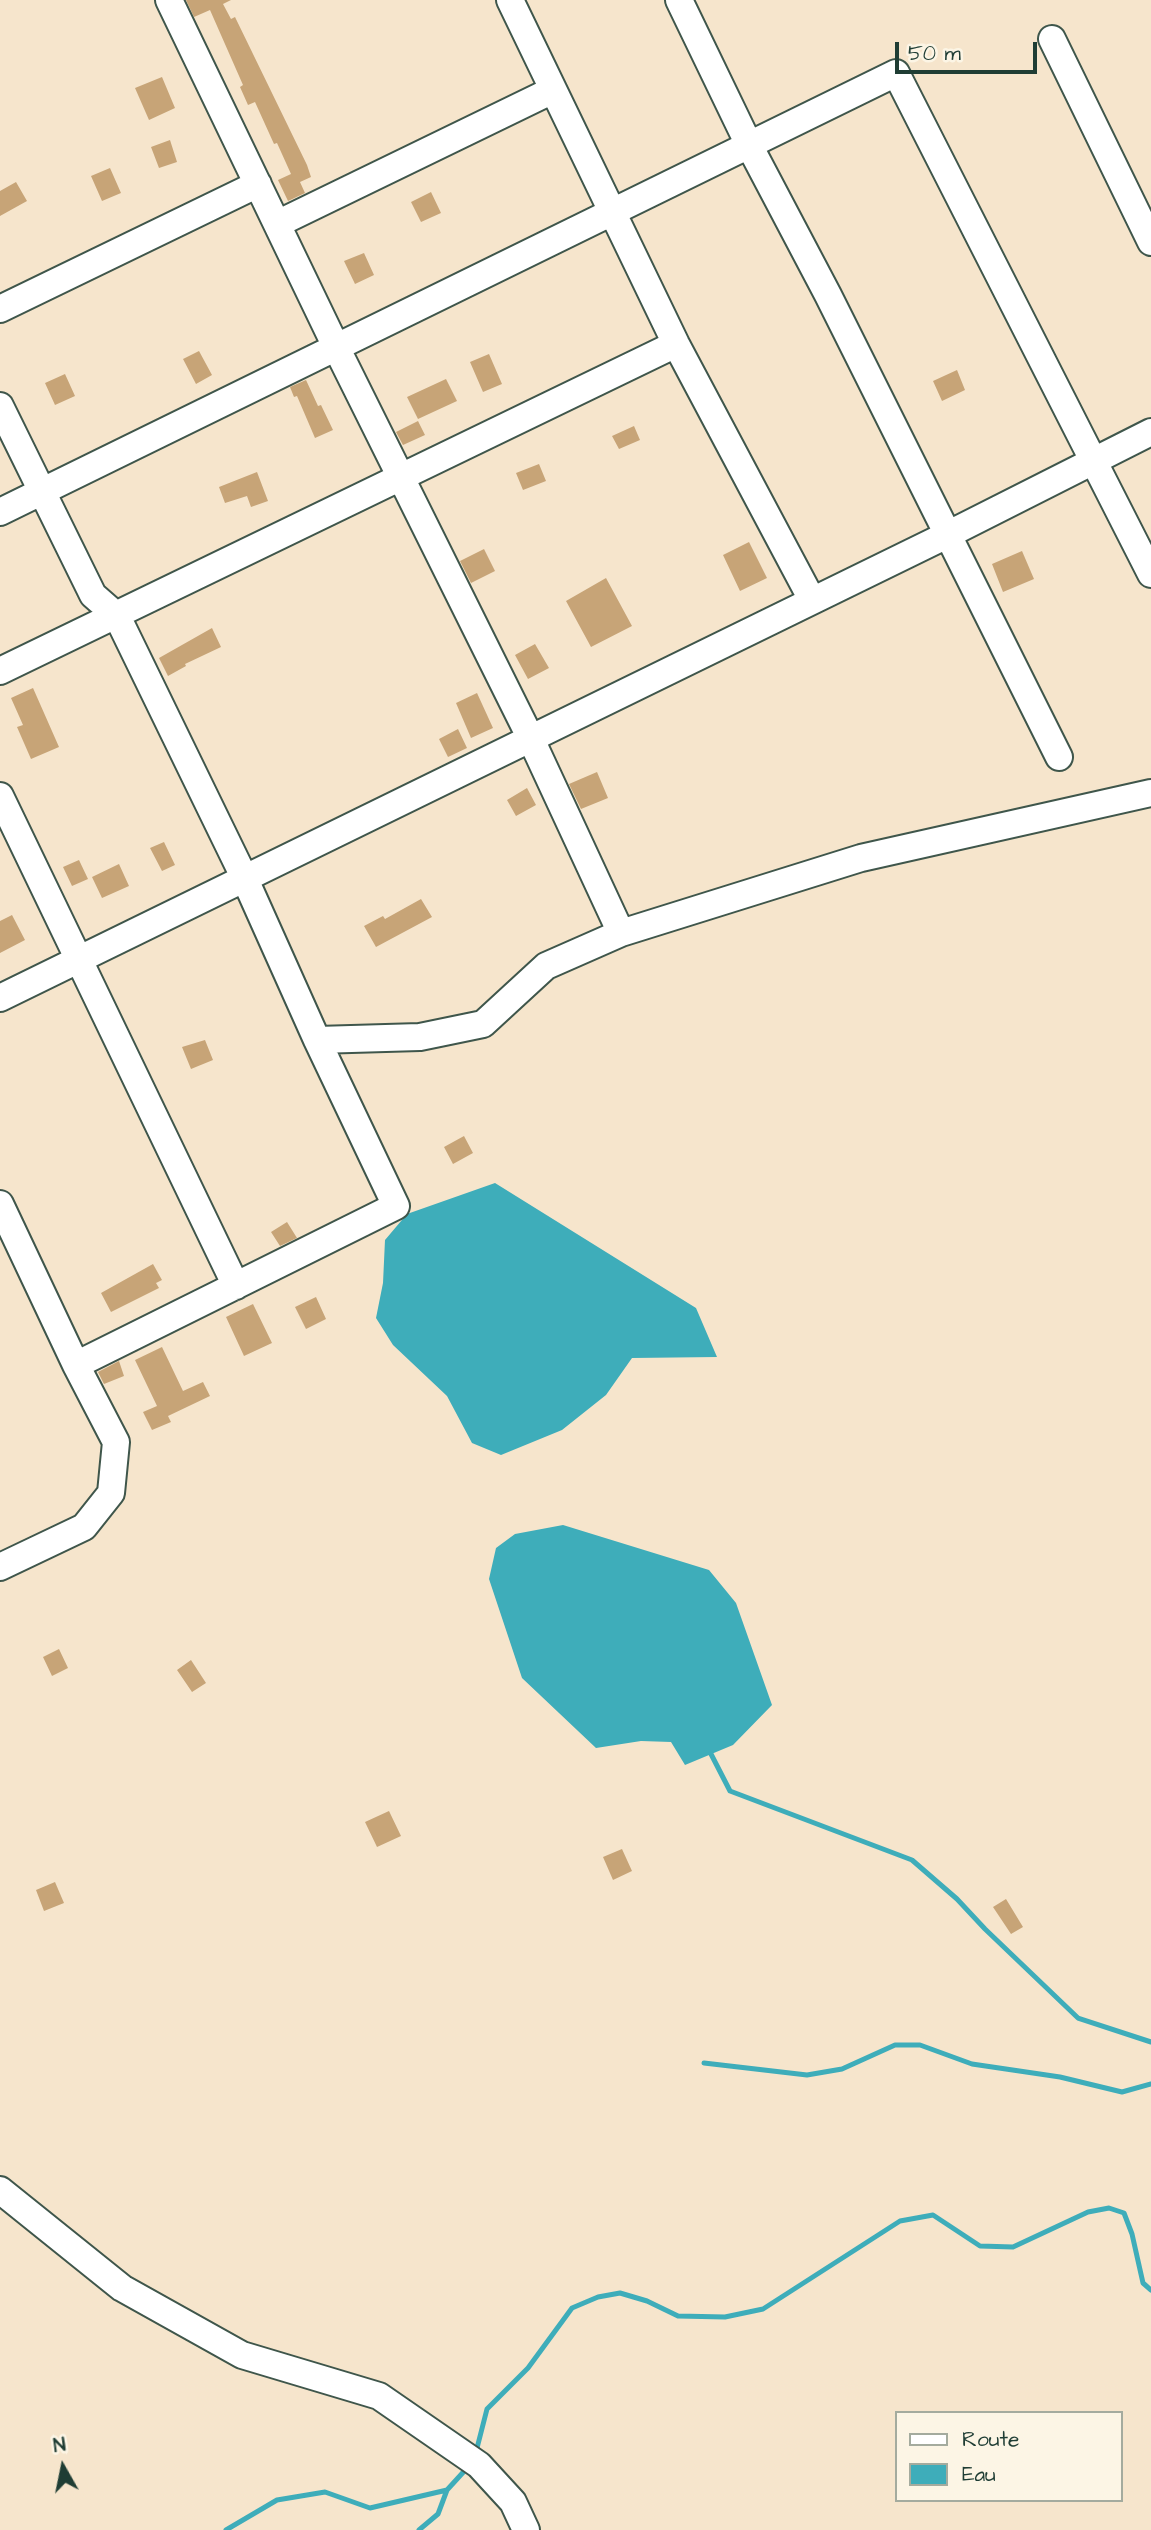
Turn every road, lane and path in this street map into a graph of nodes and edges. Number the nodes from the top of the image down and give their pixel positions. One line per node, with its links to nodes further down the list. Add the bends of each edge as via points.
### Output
1 (169, 0): 7 (street)
2 (510, 0): 5 (street)
3 (679, 0): 6 (street)
4 (1052, 38): 10 (street)
5 (553, 90): 8 (street); 9 (street)
6 (749, 145): 8 (street); 16 (street, via 896,73); 20 (street)
7 (258, 184): 9 (street); 11 (street)
8 (611, 212): 12 (street); 13 (street)
9 (277, 225): 13 (street)
10 (1151, 243)
11 (0, 309)
12 (676, 344): 17 (street); 22 (street)
13 (336, 347): 17 (street); 18 (street)
14 (0, 406): 18 (street)
15 (1151, 432): 16 (street)
16 (1095, 462): 20 (street); 21 (street)
17 (400, 477): 23 (street); 25 (street)
18 (42, 491): 19 (street); 23 (street, via 93,595)
19 (0, 512)
20 (949, 534): 22 (street); 26 (street)
21 (1151, 574)
22 (812, 600): 25 (street)
23 (117, 616): 24 (street); 29 (street)
24 (0, 671)
25 (530, 737): 29 (street); 30 (street)
26 (1059, 757)
27 (1151, 793): 30 (street, via 861,858)
28 (0, 796): 31 (street)
29 (244, 877): 31 (street); 33 (street)
30 (621, 933): 33 (street, via 546,966 483,1024 420,1037)
31 (79, 957): 32 (street); 35 (street)
32 (0, 998)
33 (317, 1040): 35 (street, via 396,1206)
34 (0, 1204): 36 (street)
35 (236, 1286): 36 (street)
36 (76, 1365): 37 (street, via 116,1442 111,1493 84,1527)
37 (0, 1567)
38 (0, 2190): 39 (street, via 122,2288 242,2356 379,2396 479,2465 513,2502)
39 (526, 2530)

